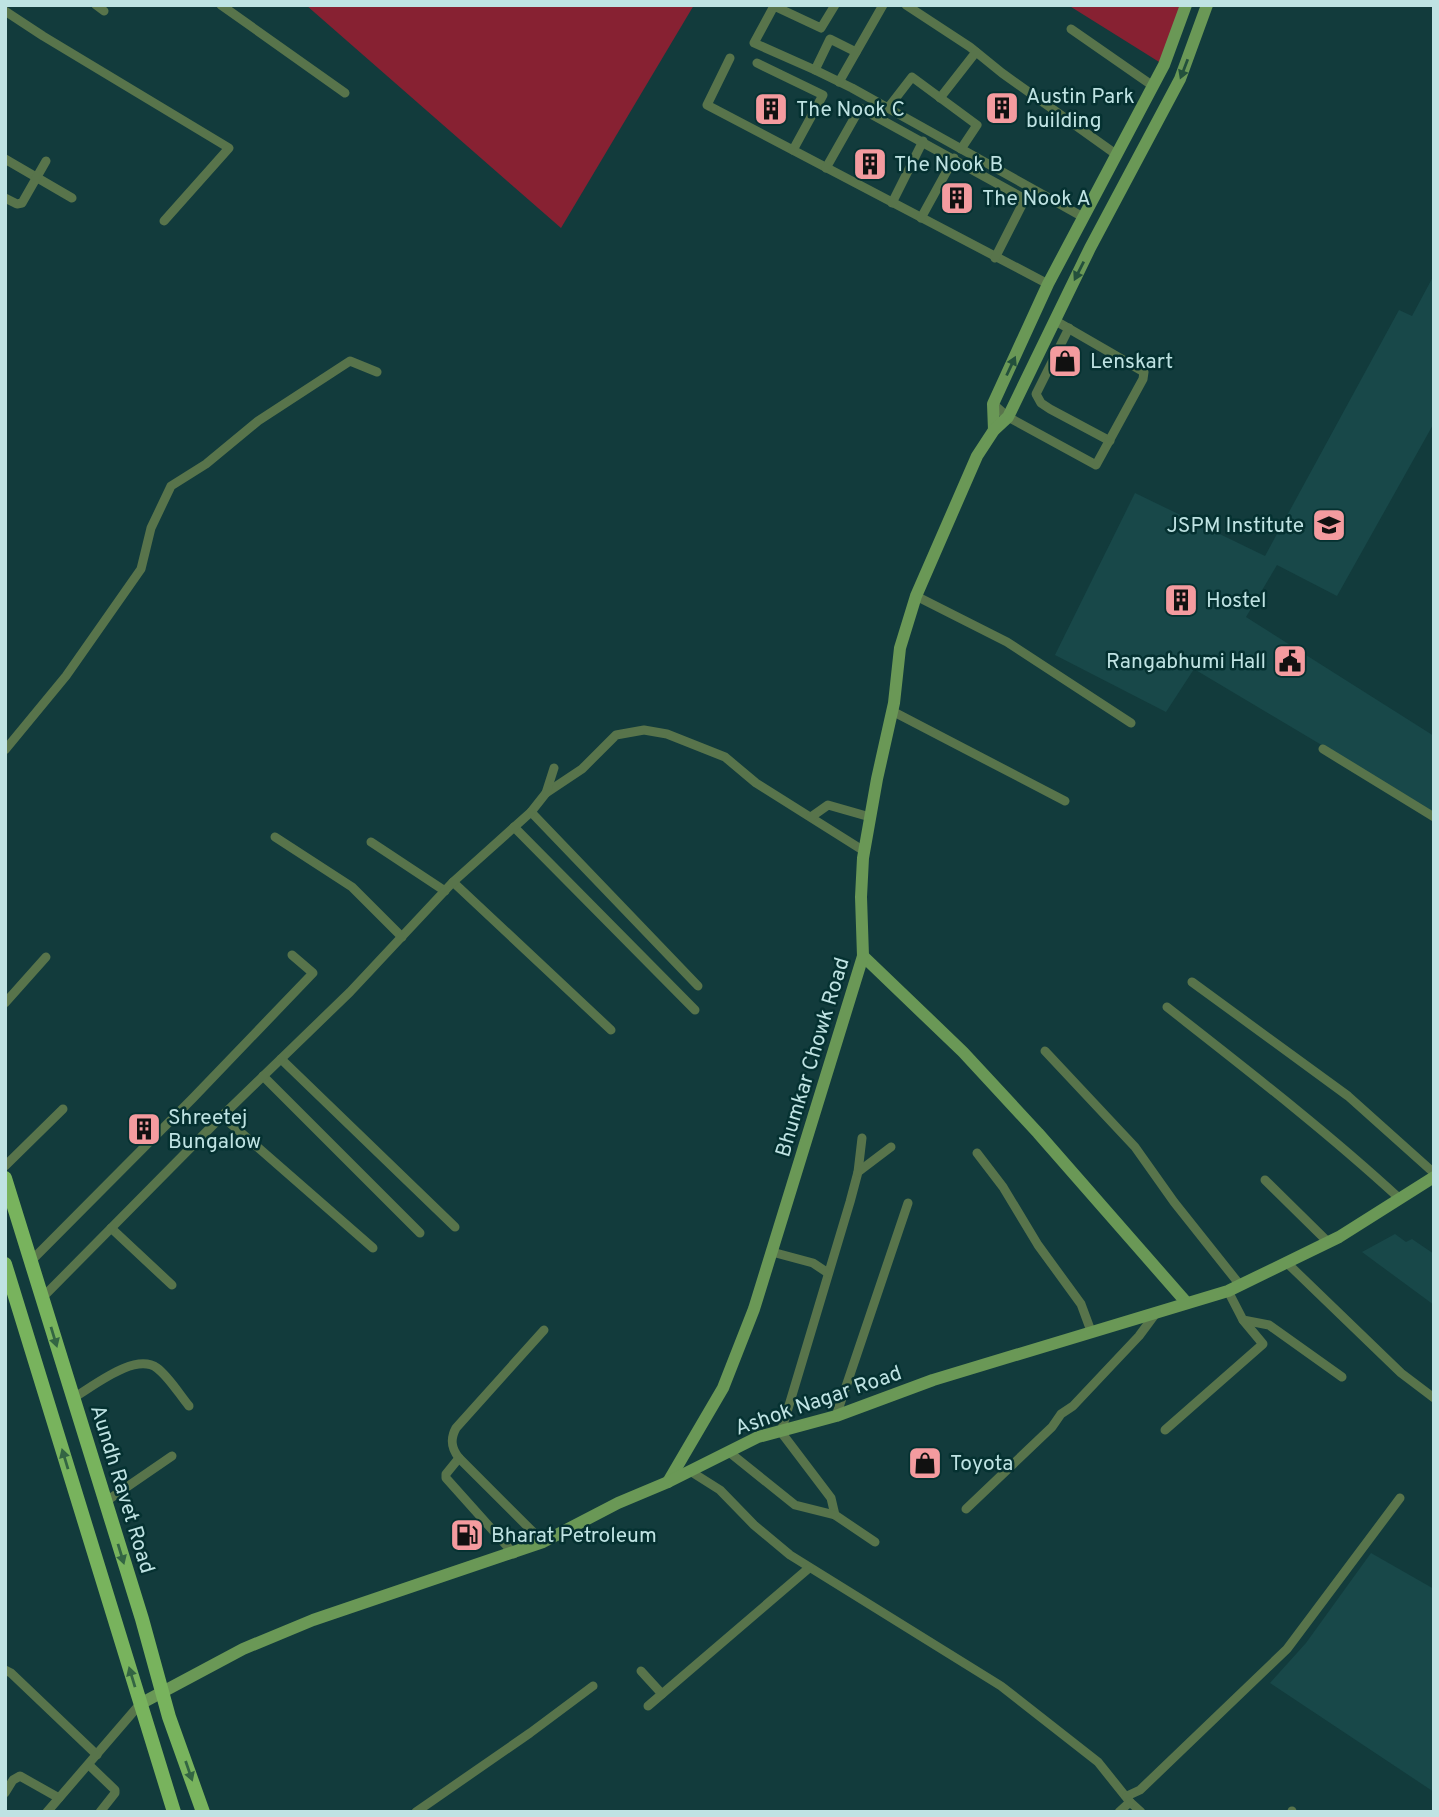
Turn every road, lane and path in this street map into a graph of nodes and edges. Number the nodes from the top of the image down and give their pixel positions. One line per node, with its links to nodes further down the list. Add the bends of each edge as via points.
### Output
1 (221, 5): 16 (street)
2 (835, 5): 13 (street, via 821,28 774,6 754,43)
3 (883, 5): 9 (street)
4 (906, 5): 10 (street)
5 (1186, 5): 15 (street)
6 (1208, 5): 34 (street, Bhumkar Chowk Road, one-way to 34, via 1180,79)
7 (5, 10): 33 (street, via 229,148)
8 (1071, 29): 15 (street)
9 (856, 52): 13 (street, via 830,39); 14 (street)
10 (976, 52): 17 (street); 22 (street)
11 (730, 58): 21 (street, via 707,105)
12 (757, 63): 21 (street, via 823,95)
13 (815, 70): 14 (street)
14 (839, 82): 18 (street)
15 (1153, 86): 22 (street)
16 (345, 93)
17 (940, 98): 18 (street, via 912,77); 20 (street, via 977,125)
18 (888, 108): 20 (street)
19 (923, 141): 23 (street); 26 (street, via 860,108); 30 (street)
20 (961, 149): 31 (street)
21 (793, 150): 26 (street)
22 (1117, 155): 31 (street)
23 (954, 158): 32 (street); 35 (street, via 1025,199)
24 (5, 159): 27 (street)
25 (46, 160): 27 (street)
26 (826, 168): 30 (street)
27 (36, 177): 28 (street, via 20,204); 29 (street)
28 (5, 198)
29 (72, 198)
30 (892, 203): 32 (street)
31 (1083, 216): 34 (street); 36 (street)
32 (921, 218): 35 (street)
33 (164, 221)
34 (1102, 227): 37 (street, Bhumkar Chowk Road, one-way to 37)
35 (995, 258): 36 (street)
36 (1048, 284): 40 (street, one-way to 36)
37 (1055, 320): 38 (street); 41 (street, Bhumkar Chowk Road)
38 (1069, 328): 43 (street, via 1036,394 1050,409); 43 (street, via 1144,372)
39 (377, 372): 48 (street, via 350,361 171,486 151,528 141,569 66,676)
40 (993, 404): 41 (street); 42 (street)
41 (1008, 416): 42 (street, Bhumkar Chowk Road); 43 (street, via 1096,465)
42 (994, 430): 44 (street, Bhumkar Chowk Road, via 977,456)
43 (1110, 441)
44 (916, 596): 45 (street, Bhumkar Chowk Road, via 900,648); 46 (street, via 1007,642)
45 (892, 711): 51 (street); 54 (street, Bhumkar Chowk Road)
46 (1131, 723)
47 (1324, 749): 55 (street)
48 (5, 751)
49 (554, 768): 50 (street)
50 (547, 793): 52 (street); 53 (street, via 582,769 616,735 644,730 725,757)
51 (1065, 801)
52 (531, 812): 56 (street); 67 (street)
53 (811, 817): 54 (street, via 828,805); 59 (street)
54 (870, 817): 59 (street, Bhumkar Chowk Road)
55 (1434, 817)
56 (514, 827): 60 (street); 70 (street)
57 (275, 837): 62 (street, via 352,887)
58 (371, 842): 61 (street)
59 (864, 851): 64 (street, Bhumkar Chowk Road, via 860,897)
60 (453, 882): 61 (street); 71 (street)
61 (445, 891): 62 (street)
62 (402, 937): 73 (street)
63 (292, 955): 93 (street, via 313,973)
64 (863, 956): 92 (street, Bhumkar Chowk Road); 100 (street, via 963,1052)
65 (46, 957): 68 (street)
66 (1192, 982): 82 (street, via 1348,1097)
67 (698, 986)
68 (5, 1003)
69 (1167, 1007): 85 (street)
70 (695, 1010)
71 (611, 1031)
72 (1045, 1051): 98 (street, via 1135,1147)
73 (281, 1059): 74 (street); 87 (street)
74 (263, 1076): 76 (street); 89 (street)
75 (63, 1109): 80 (street)
76 (222, 1115): 88 (street); 91 (street)
77 (862, 1138): 81 (street)
78 (891, 1147): 81 (street)
79 (977, 1153): 104 (street, via 1081,1304)
80 (5, 1166)
81 (858, 1172): 96 (street)
82 (1434, 1175): 85 (street, Ashok Nagar Road)
83 (5, 1178): 93 (main road, Aundh Ravet Road)
84 (1265, 1180): 90 (street)
85 (1399, 1198): 90 (street, Ashok Nagar Road)
86 (908, 1203): 109 (street)
87 (455, 1227)
88 (111, 1228): 97 (street); 99 (street)
89 (420, 1233)
90 (1328, 1242): 94 (street, Ashok Nagar Road)
91 (373, 1248)
92 (772, 1252): 96 (street, via 813,1263); 116 (street, Bhumkar Chowk Road, via 723,1388)
93 (31, 1261): 99 (main road, Aundh Ravet Road)
94 (1286, 1262): 98 (street, Ashok Nagar Road); 107 (street)
95 (5, 1264): 130 (main road, one-way to 95)
96 (828, 1273): 111 (street)
97 (172, 1285)
98 (1234, 1288): 100 (street, Ashok Nagar Road); 102 (street)
99 (43, 1298): 106 (main road, Aundh Ravet Road, one-way to 106)
100 (1186, 1302): 101 (street, Ashok Nagar Road)
101 (1157, 1312): 104 (street, Ashok Nagar Road); 119 (street, via 1073,1406)
102 (1243, 1320): 105 (street, via 1269,1325); 110 (street, via 1263,1344)
103 (544, 1330): 114 (street, via 456,1428 452,1444)
104 (1091, 1331): 109 (street, Ashok Nagar Road)
105 (1342, 1377)
106 (73, 1398): 108 (street, via 131,1365 145,1362 159,1369); 118 (main road, Aundh Ravet Road)
107 (1434, 1398)
108 (189, 1406)
109 (835, 1416): 111 (street, Ashok Nagar Road)
110 (1165, 1430)
111 (781, 1432): 112 (street, Ashok Nagar Road, via 758,1437); 120 (street, via 831,1498)
112 (729, 1452): 115 (street, Ashok Nagar Road); 120 (street, via 795,1505)
113 (172, 1456): 118 (street)
114 (458, 1458): 121 (street); 123 (street, via 446,1478)
115 (690, 1471): 116 (street, Ashok Nagar Road); 124 (street, via 720,1490 754,1525)
116 (668, 1482): 121 (street, Ashok Nagar Road)
117 (1400, 1498): 136 (street, via 1287,1649)
118 (105, 1502): 128 (main road, Aundh Ravet Road, one-way to 128)
119 (966, 1509)
120 (835, 1515): 122 (street)
121 (543, 1542): 123 (street, Ashok Nagar Road)
122 (875, 1542)
123 (513, 1554): 128 (street, Ashok Nagar Road, via 313,1620 243,1649)
124 (809, 1568): 129 (street); 136 (street, via 1002,1686 1098,1762)
125 (5, 1670): 132 (street)
126 (641, 1671): 129 (street)
127 (593, 1686): 141 (street)
128 (162, 1693): 130 (street, Ashok Nagar Road); 140 (main road, Aundh Ravet Road, one-way to 140)
129 (662, 1694): 131 (street)
130 (140, 1704): 132 (street); 139 (main road)
131 (648, 1706)
132 (97, 1755): 133 (street)
133 (89, 1765): 135 (street); 138 (street, via 115,1790)
134 (5, 1793): 135 (street, via 20,1776)
135 (60, 1798): 137 (street)
136 (1128, 1799): 142 (street); 143 (street)
137 (48, 1812)
138 (100, 1812)
139 (174, 1812)
140 (203, 1812)
141 (416, 1812)
142 (1119, 1812)
143 (1141, 1812)

